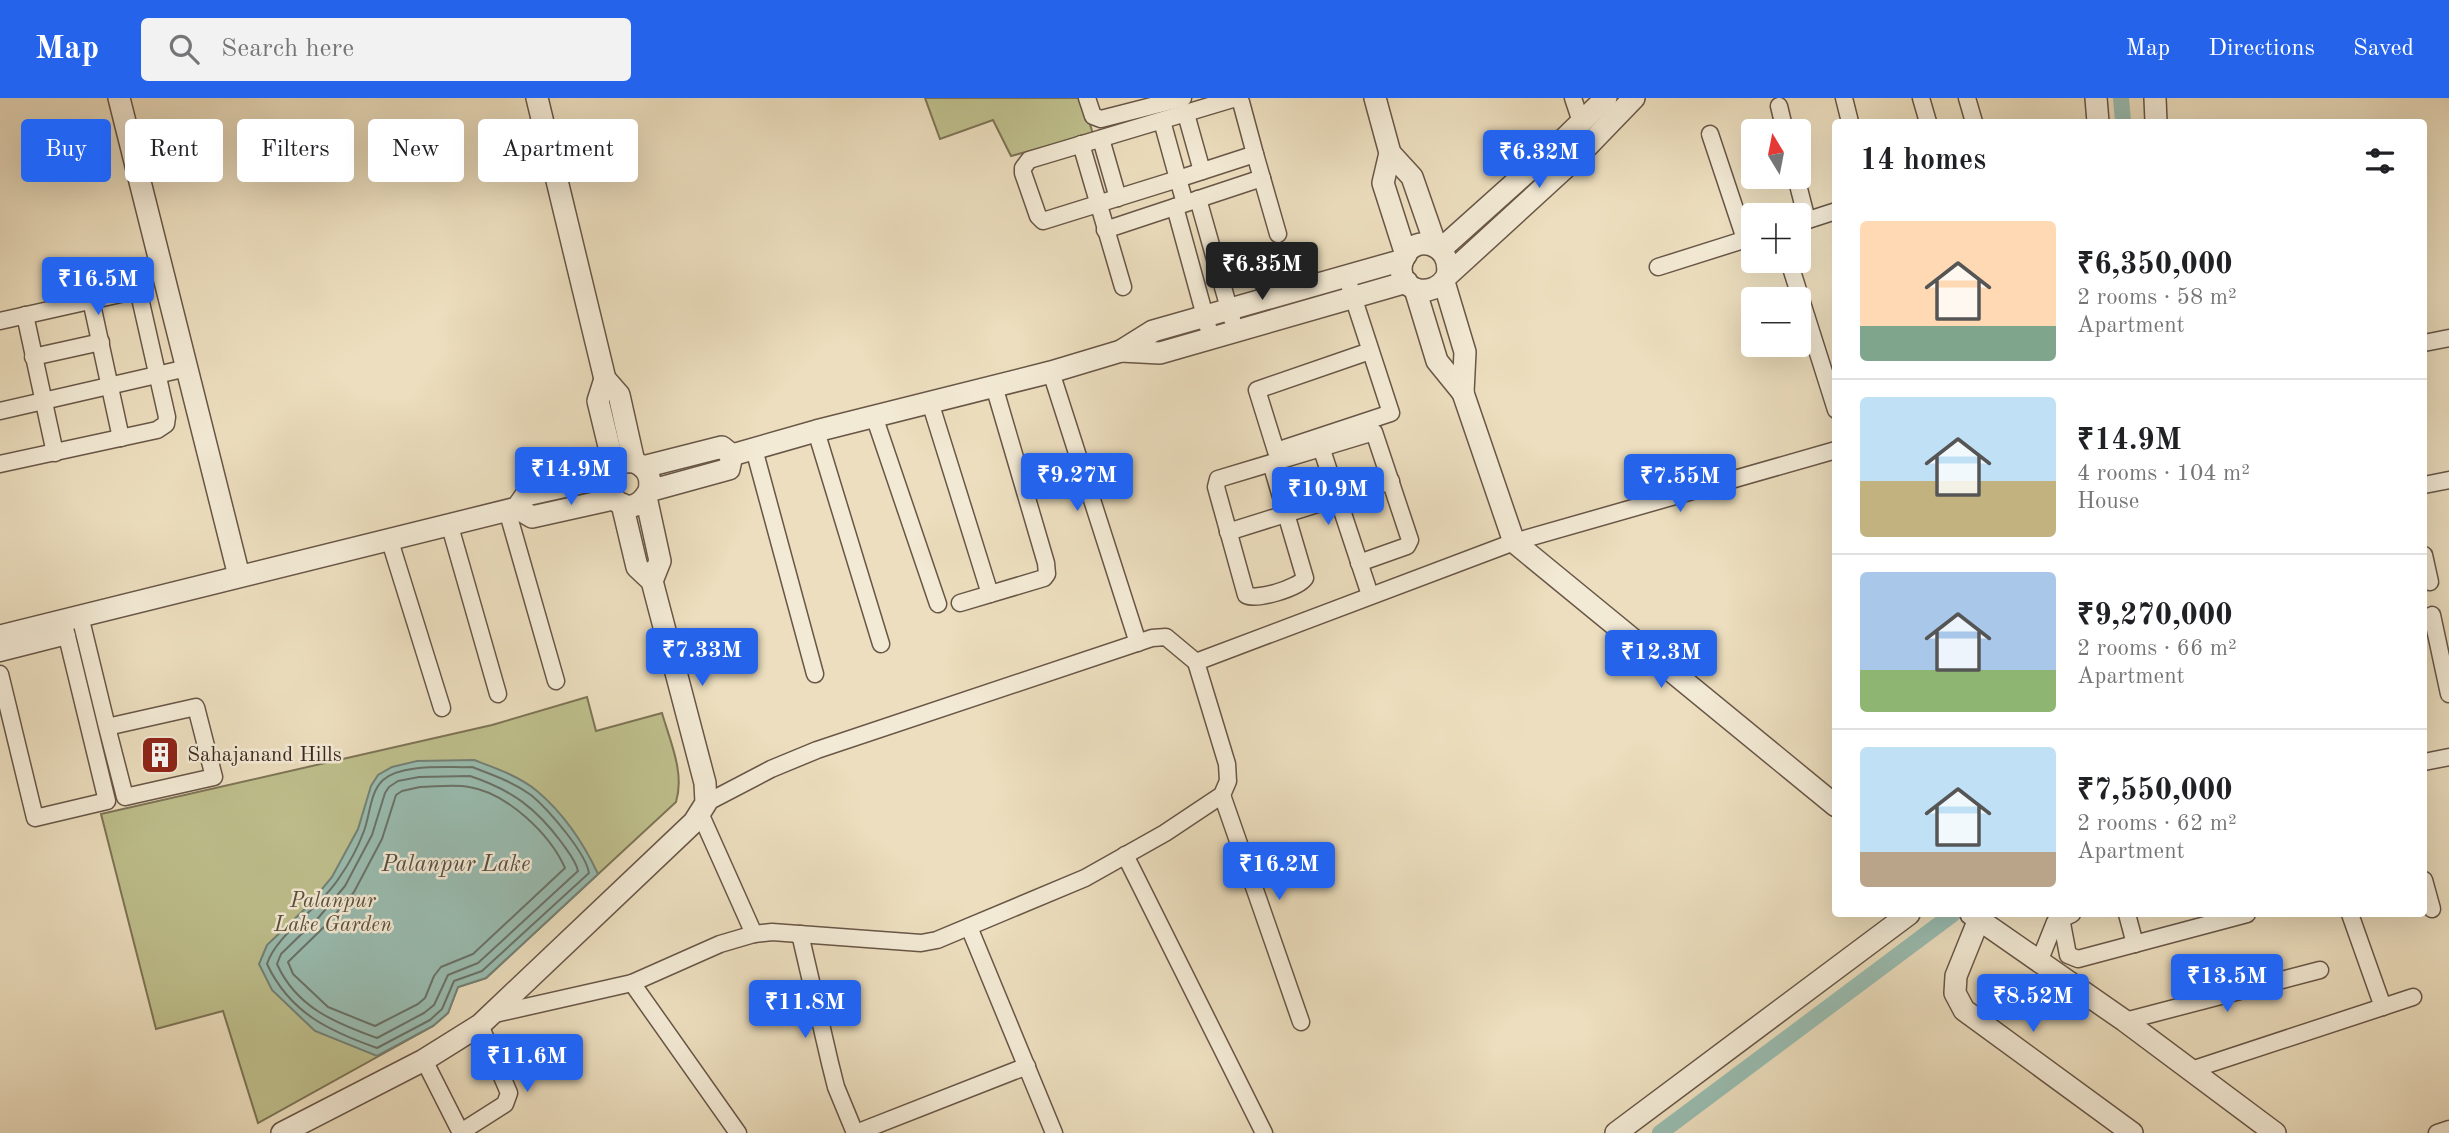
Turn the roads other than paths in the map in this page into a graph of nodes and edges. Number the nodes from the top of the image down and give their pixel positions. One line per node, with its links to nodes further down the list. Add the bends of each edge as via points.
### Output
1 (119, 98): 67 (street)
2 (537, 98): 87 (street, via 605,379 598,401)
3 (1087, 98): 13 (street, via 1097,119)
4 (1375, 98): 28 (street)
5 (1573, 98): 23 (street)
6 (1606, 98): 23 (street)
7 (1634, 98): 30 (street)
8 (1844, 98): 17 (street)
9 (1921, 98): 18 (street)
10 (1967, 98): 19 (street)
11 (2096, 98): 20 (street)
12 (2155, 98): 21 (street)
13 (1149, 102): 14 (street)
14 (1184, 106): 22 (street); 29 (street, via 1238,98); 31 (street)
15 (1779, 106): 16 (street)
16 (1782, 119)
17 (1849, 119)
18 (1927, 119)
19 (1972, 119)
20 (2098, 119)
21 (2156, 119)
22 (1162, 121): 26 (street); 32 (street)
23 (1581, 122): 25 (street)
24 (1710, 134): 38 (street)
25 (1565, 138): 30 (street); 43 (street)
26 (1101, 139): 27 (street); 34 (street)
27 (1081, 144): 36 (street); 36 (street, via 1029,160 1023,173 1043,221)
28 (1390, 153): 43 (street, via 1412,177); 45 (street, via 1383,183)
29 (1255, 154): 31 (street); 33 (street)
30 (1577, 157): 50 (street)
31 (1202, 171): 32 (street)
32 (1178, 178): 34 (street); 35 (street)
33 (1262, 178): 35 (street); 41 (street)
34 (1118, 198): 36 (street)
35 (1186, 203): 40 (street); 44 (street); 46 (street)
36 (1098, 205): 40 (street)
37 (1832, 212): 39 (street)
38 (1741, 217)
39 (1811, 219)
40 (1105, 230): 52 (street)
41 (1278, 234)
42 (1741, 241): 47 (street)
43 (1438, 248): 45 (street, via 1416,246); 50 (street, via 1448,262)
44 (1214, 253): 46 (street); 55 (street)
45 (1404, 257): 49 (street); 51 (street, via 1403,275)
46 (1190, 260): 57 (street)
47 (1658, 267)
48 (1793, 273): 73 (street)
49 (1346, 275): 53 (street); 55 (street)
50 (1446, 279): 51 (street, via 1431,291); 72 (street, via 1465,352)
51 (1411, 286): 53 (street); 72 (street, via 1437,360)
52 (1123, 287)
53 (1352, 296): 59 (street); 65 (street)
54 (91, 300): 56 (street); 62 (street); 69 (street, via 128,291 138,294)
55 (1229, 308): 57 (street); 59 (street)
56 (25, 315): 58 (street); 66 (street)
57 (1205, 315): 60 (street); 64 (street, via 1153,331)
58 (0, 321)
59 (1236, 331): 60 (street)
60 (1211, 338): 64 (street, via 1160,353)
61 (2449, 338): 63 (street)
62 (101, 342): 66 (street); 70 (street)
63 (2427, 342)
64 (1121, 351): 68 (street)
65 (1370, 351): 65 (street, via 1257,390 1276,451 1391,414)
66 (33, 357): 74 (street)
67 (187, 368): 69 (street); 102 (street)
68 (1051, 372): 71 (street); 112 (street)
69 (158, 375): 70 (street); 79 (street, via 166,424)
70 (111, 386): 74 (street); 79 (street)
71 (994, 386): 75 (street); 105 (street, via 1047,574)
72 (1463, 393): 99 (street)
73 (1832, 397)
74 (43, 401): 76 (street); 83 (street)
75 (930, 402): 77 (street); 105 (street)
76 (0, 411)
77 (873, 416): 78 (street); 108 (street)
78 (816, 430): 81 (street); 113 (street)
79 (121, 438): 83 (street)
80 (1321, 447): 85 (street); 89 (street, via 1376,432); 92 (street)
81 (754, 449): 84 (street); 117 (street)
82 (1832, 451): 99 (street)
83 (55, 453): 86 (street)
84 (732, 455): 87 (street, via 722,447); 91 (street, via 729,469)
85 (1271, 463): 95 (street); 97 (street, via 1216,481)
86 (0, 464)
87 (625, 468): 91 (street, via 650,478); 93 (street, via 607,489); 94 (street, via 526,495)
88 (2449, 480): 90 (street)
89 (1391, 481): 92 (street); 100 (street, via 1410,544)
90 (2427, 484)
91 (647, 494): 93 (street, via 635,504); 103 (street, via 660,561)
92 (1338, 498): 95 (street); 100 (street)
93 (618, 502): 94 (street, via 532,517); 103 (street, via 637,568)
94 (512, 509): 96 (street); 118 (street)
95 (1286, 514): 97 (street); 97 (street, via 1305,579 1300,585 1249,597)
96 (449, 523): 98 (street); 119 (street)
97 (1228, 532)
98 (389, 538): 102 (street); 121 (street)
99 (1514, 542): 106 (street); 126 (street)
100 (1359, 562): 106 (street)
101 (2427, 568): 104 (street)
102 (239, 576): 110 (street)
103 (652, 581): 127 (street, via 705,783)
104 (2430, 582)
105 (989, 594): 107 (street)
106 (1370, 595): 115 (street)
107 (960, 603)
108 (938, 604)
109 (2432, 615): 120 (street)
110 (70, 624): 111 (street); 114 (street); 116 (street, via 107,801 35,818); 122 (street)
111 (0, 636)
112 (1138, 643): 115 (street, via 1166,637); 127 (street, via 817,750 771,769)
113 (881, 644)
114 (0, 653)
115 (1196, 662): 125 (street, via 1227,764 1228,781)
116 (0, 674)
117 (815, 674)
118 (556, 681)
119 (498, 694)
120 (2449, 694)
121 (442, 708)
122 (107, 727): 122 (street, via 196,707 214,777 125,797)
123 (2449, 757): 124 (street)
124 (2427, 761)
125 (1222, 795): 128 (street); 150 (street)
126 (1832, 803)
127 (703, 808): 140 (street); 148 (street, via 694,822)
128 (1125, 855): 139 (street, via 1085,878); 160 (street)
129 (2427, 891): 130 (street)
130 (2432, 909)
131 (1905, 917): 161 (street)
132 (2065, 917): 143 (street, via 2052,929)
133 (2066, 917): 142 (street, via 2068,955 2074,959)
134 (2128, 917): 142 (street)
135 (2220, 917): 138 (street)
136 (2351, 917): 147 (street)
137 (1984, 918): 143 (street); 162 (street, via 1956,976 1955,993 1964,1010)
138 (2193, 920): 142 (street)
139 (969, 927): 141 (street, via 921,943); 152 (street)
140 (754, 934): 141 (street); 145 (street)
141 (800, 934): 158 (street, via 830,1063)
142 (2135, 944)
143 (2039, 962): 149 (street)
144 (2320, 970): 149 (street)
145 (632, 983): 148 (street); 157 (street)
146 (2413, 997): 147 (street)
147 (2383, 1007): 153 (street)
148 (487, 1019): 151 (street); 156 (street, via 508,1099)
149 (2125, 1021): 153 (street)
150 (1301, 1022)
151 (424, 1060): 155 (street); 156 (street)
152 (1027, 1066): 158 (street); 159 (street)
153 (2191, 1070): 163 (street)
154 (2449, 1129): 164 (street)
155 (282, 1133)
156 (461, 1133)
157 (738, 1133)
158 (855, 1133)
159 (1054, 1133)
160 (1264, 1133)
161 (1616, 1133)
162 (2132, 1133)
163 (2275, 1133)
164 (2437, 1133)

